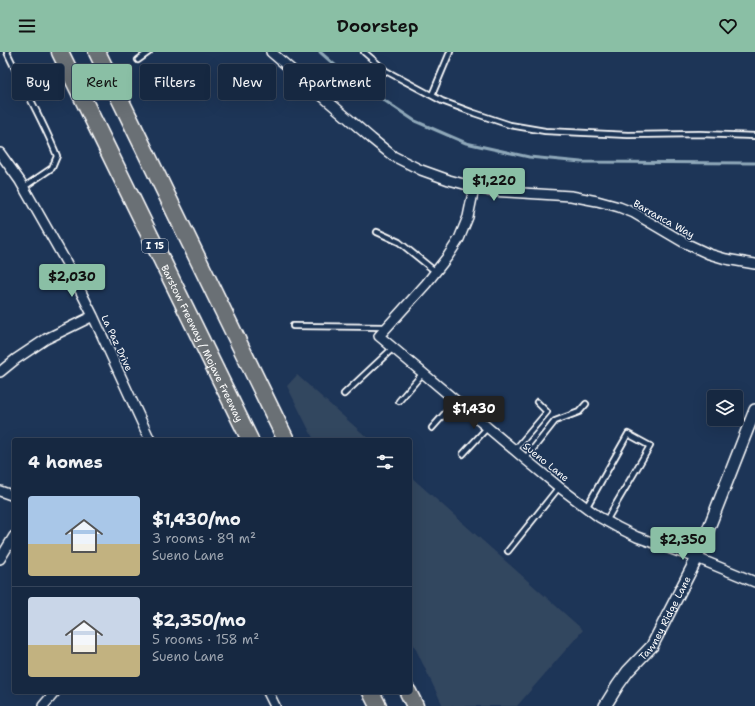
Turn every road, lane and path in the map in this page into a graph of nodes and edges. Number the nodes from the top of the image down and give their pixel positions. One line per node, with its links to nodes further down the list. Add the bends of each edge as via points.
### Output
1 (7, 52): 12 (lane, via 57,156 52,168)
2 (60, 52): 32 (highway, Barstow Freeway / Mojave Freeway / I 15)
3 (97, 52): 33 (highway)
4 (149, 52): 8 (lane)
5 (271, 52): 13 (street, Barranca Way, via 393,156 421,170)
6 (364, 52): 9 (lane, via 386,71)
7 (450, 52): 9 (lane)
8 (138, 60)
9 (432, 95): 10 (lane, via 474,113 545,132)
10 (755, 136)
11 (0, 153): 12 (street, La Paz Drive)
12 (24, 187): 17 (street, La Paz Drive)
13 (474, 188): 15 (street, Barranca Way, via 597,200 634,213 685,244 709,254); 16 (street, via 468,217 459,239)
14 (377, 232): 16 (lane, via 398,242)
15 (755, 264)
16 (436, 272): 19 (street)
17 (93, 316): 21 (street, via 46,339); 31 (street, La Paz Drive)
18 (293, 326): 19 (lane)
19 (388, 327): 20 (street, Sueno Lane, via 380,336)
20 (393, 348): 22 (street, Sueno Lane); 23 (lane)
21 (0, 372)
22 (422, 373): 24 (lane); 25 (street, Sueno Lane)
23 (344, 394)
24 (399, 401)
25 (456, 401): 29 (lane); 30 (street, Sueno Lane)
26 (537, 402): 34 (lane, via 547,412)
27 (586, 404): 36 (lane, via 579,412 555,421)
28 (755, 410): 44 (street, Tawney Ridge Lane)
29 (432, 428)
30 (487, 428): 34 (street, Sueno Lane); 35 (lane)
31 (149, 438)
32 (249, 438)
33 (285, 438)
34 (514, 451): 36 (street, Sueno Lane)
35 (464, 454)
36 (524, 460): 37 (street, Sueno Lane)
37 (559, 487): 40 (street, Sueno Lane); 43 (lane)
38 (0, 491): 39 (street)
39 (12, 495)
40 (586, 508): 41 (street, Sueno Lane); 41 (lane, via 628,434 650,446)
41 (606, 521): 44 (street, Sueno Lane, via 637,537)
42 (12, 539): 45 (street)
43 (508, 551)
44 (697, 558): 46 (street, Sueno Lane); 55 (street, Tawney Ridge Lane, via 652,646 628,671)
45 (0, 559)
46 (755, 582)
47 (53, 694): 51 (street)
48 (269, 694): 52 (street)
49 (372, 694): 53 (highway)
50 (409, 694): 54 (highway)
51 (43, 706)
52 (275, 706)
53 (378, 706)
54 (415, 706)
55 (605, 706)

